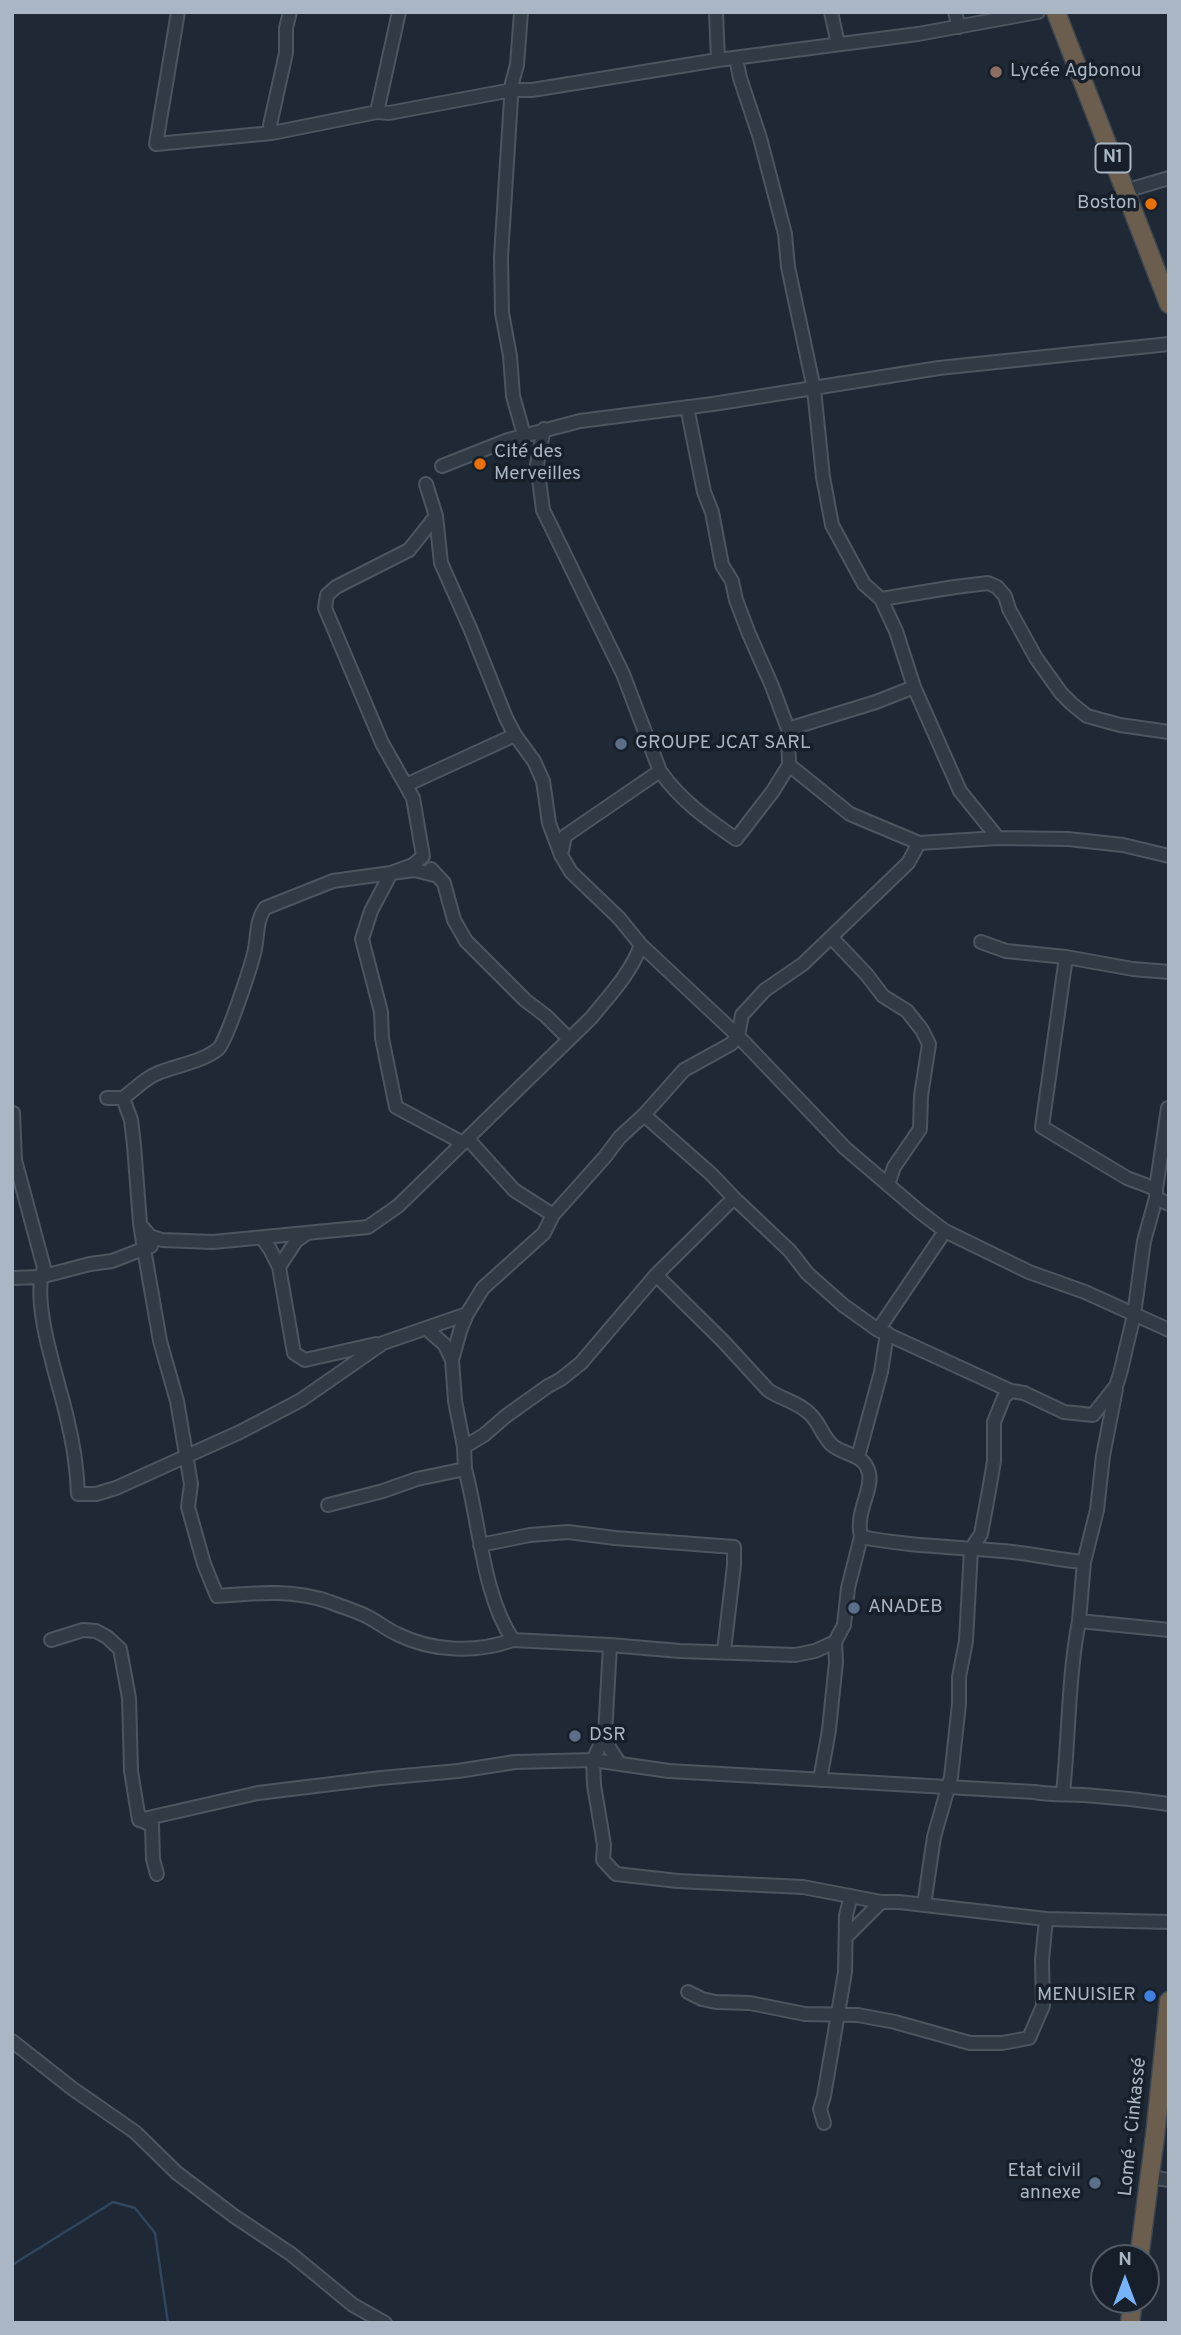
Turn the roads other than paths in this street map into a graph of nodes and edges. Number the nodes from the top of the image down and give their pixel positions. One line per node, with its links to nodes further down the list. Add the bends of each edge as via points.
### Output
1 (178, 12): 16 (street, via 156,144)
2 (290, 12): 16 (street)
3 (399, 12): 15 (street)
4 (521, 12): 14 (street)
5 (716, 12): 13 (street)
6 (831, 12): 11 (street)
7 (955, 12): 10 (street)
8 (1038, 12): 10 (street)
9 (1056, 12): 18 (highway, N1)
10 (959, 27): 11 (street)
11 (838, 44): 12 (street)
12 (736, 58): 13 (street); 21 (street, via 785,234)
13 (719, 60): 14 (street)
14 (512, 90): 15 (street); 24 (street, via 501,257 502,313 513,396)
15 (377, 112): 16 (street)
16 (272, 133)
17 (1169, 178): 18 (street)
18 (1125, 191): 19 (highway, N1)
19 (1169, 304)
20 (1169, 344): 21 (street, via 939,368)
21 (814, 389): 22 (street); 28 (street, via 832,525 864,584)
22 (687, 407): 23 (street); 30 (street, via 722,565)
23 (544, 429): 24 (street); 34 (street, via 537,464 543,510 623,674)
24 (524, 435): 25 (street)
25 (442, 466)
26 (426, 484): 27 (street)
27 (436, 516): 32 (street, via 441,563); 35 (street, via 409,550 336,587 327,595 325,608 382,743)
28 (881, 599): 29 (street); 31 (street, via 988,583 997,587 1036,658 1072,704 1087,716)
29 (914, 687): 30 (street); 36 (street, via 960,791)
30 (788, 729): 33 (street)
31 (1169, 732)
32 (515, 735): 35 (street); 38 (street, via 543,781 549,823)
33 (789, 765): 34 (street, via 736,839 695,810); 37 (street, via 850,814)
34 (660, 771): 38 (street, via 565,836)
35 (406, 785): 39 (street, via 413,798)
36 (998, 838): 37 (street); 40 (street, via 1087,840)
37 (919, 843): 43 (street, via 908,863)
38 (561, 855): 45 (street, via 571,872)
39 (423, 856): 41 (street); 42 (street)
40 (1169, 856)
41 (391, 873): 42 (street, via 415,870); 51 (street, via 333,881 265,908 225,1042 217,1051 156,1074); 55 (street, via 362,939 381,1012 396,1107)
42 (434, 875): 49 (street, via 444,883 454,920 466,942)
43 (831, 937): 48 (street, via 803,964 765,990 742,1015); 56 (street, via 883,996 907,1011 929,1044 920,1129 894,1167)
44 (981, 942): 46 (street, via 1006,951)
45 (641, 945): 48 (street); 49 (street, via 617,986)
46 (1066, 957): 47 (street); 57 (street, via 1042,1127)
47 (1169, 971)
48 (738, 1036): 54 (street, via 684,1070); 56 (street, via 845,1148)
49 (568, 1038): 55 (street)
50 (107, 1098): 51 (street)
51 (123, 1098): 61 (street, via 131,1120)
52 (1168, 1104): 57 (street)
53 (13, 1113): 69 (street, via 15,1160 44,1268)
54 (644, 1115): 58 (street); 60 (street)
55 (464, 1141): 60 (street, via 514,1190); 63 (street, via 398,1206 368,1227)
56 (888, 1185): 62 (street)
57 (1156, 1194): 59 (street); 72 (street)
58 (734, 1198): 68 (street); 75 (street, via 807,1273 843,1305)
59 (1169, 1204)
60 (553, 1215): 71 (street, via 544,1233 483,1288)
61 (140, 1223): 65 (street, via 150,1236); 66 (street)
62 (945, 1231): 72 (street); 75 (street)
63 (309, 1232): 64 (street); 67 (street, via 296,1241)
64 (261, 1238): 65 (street); 67 (street)
65 (162, 1240): 66 (street)
66 (144, 1250): 69 (street); 81 (street)
67 (279, 1266): 76 (street, via 294,1353 305,1360)
68 (656, 1275): 80 (street, via 581,1363); 82 (street, via 768,1390 811,1414 832,1445)
69 (40, 1277): 70 (street); 81 (street, via 78,1494 106,1491)
70 (12, 1278)
71 (467, 1314): 73 (street); 77 (street)
72 (1134, 1315): 74 (street); 78 (street)
73 (427, 1329): 76 (street); 77 (street, via 445,1345)
74 (1169, 1330)
75 (883, 1331): 79 (street); 82 (street, via 881,1372)
76 (383, 1343): 81 (street, via 301,1400)
77 (452, 1360): 80 (street)
78 (1116, 1385): 79 (street, via 1093,1415 1064,1412); 88 (street, via 1097,1510)
79 (1011, 1391): 87 (street, via 994,1422 990,1485 981,1534)
80 (464, 1447): 83 (street)
81 (186, 1456): 92 (street, via 191,1484 188,1507 217,1595 287,1593 328,1601 367,1616 399,1636 448,1650)
82 (859, 1457): 85 (street, via 869,1471 870,1482 860,1512)
83 (465, 1469): 84 (street); 86 (street)
84 (328, 1505)
85 (861, 1537): 87 (street); 93 (street, via 844,1625)
86 (480, 1545): 92 (street, via 504,1627); 95 (street, via 568,1532 734,1547)
87 (971, 1549): 88 (street); 100 (street)
88 (1084, 1562): 89 (street)
89 (1079, 1620): 90 (street); 101 (street)
90 (1169, 1630)
91 (51, 1640): 103 (street, via 83,1630 96,1631 120,1649 129,1698 131,1771)
92 (513, 1640): 94 (street)
93 (835, 1642): 95 (street, via 795,1655); 99 (street, via 829,1730)
94 (610, 1645): 95 (street); 96 (street)
95 (724, 1651)
96 (605, 1735): 97 (street); 98 (street)
97 (593, 1760): 98 (street); 103 (street, via 515,1762 301,1787); 105 (street, via 603,1860 616,1874 670,1881 803,1886)
98 (620, 1764): 99 (street)
99 (820, 1780): 100 (street)
100 (950, 1787): 101 (street); 107 (street, via 934,1837)
101 (1063, 1793): 102 (street)
102 (1169, 1804)
103 (139, 1820): 104 (street, via 152,1825)
104 (157, 1874)
105 (851, 1896): 106 (street); 110 (street)
106 (881, 1902): 107 (street); 110 (street)
107 (925, 1905): 108 (street)
108 (1046, 1919): 109 (street); 113 (street, via 1043,2006 1029,2038 970,2043 895,2022)
109 (1169, 1923)
110 (846, 1937): 113 (street)
111 (688, 1992): 113 (street, via 716,2002)
112 (1169, 2001): 114 (highway, Lomé - Cinkassé)
113 (838, 2016): 116 (street, via 820,2109)
114 (1167, 2028): 117 (highway, Lomé - Cinkassé)
115 (12, 2041): 121 (street, via 135,2132 177,2173 224,2209)
116 (824, 2123)
117 (1162, 2137): 118 (highway, Lomé - Cinkassé)
118 (1150, 2177): 119 (street); 120 (highway, Lomé - Cinkassé)
119 (1169, 2180)
120 (1141, 2244)
121 (385, 2323)

